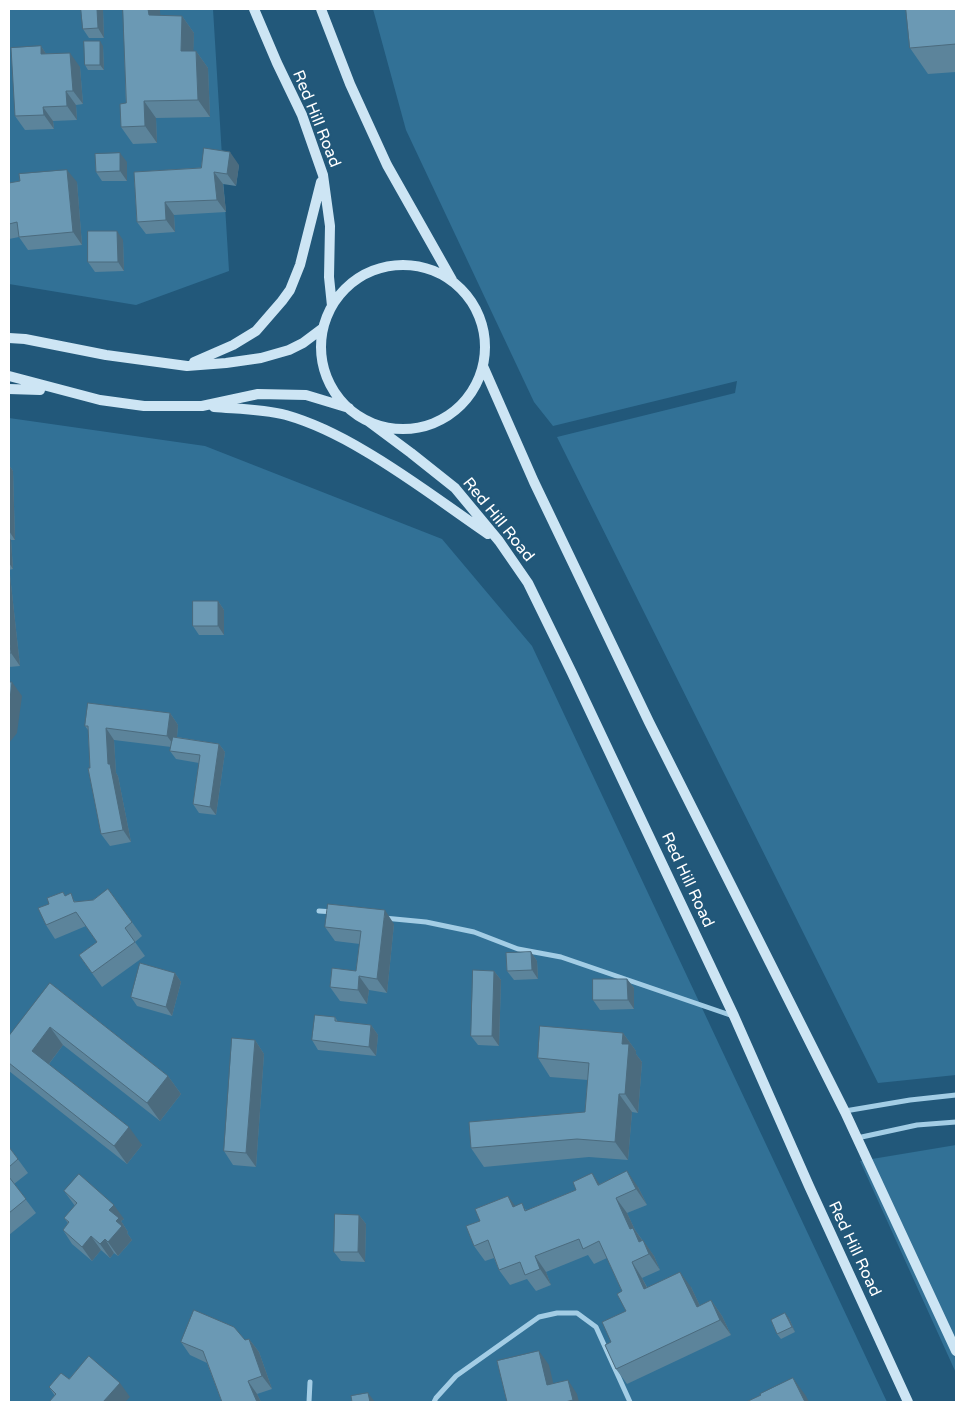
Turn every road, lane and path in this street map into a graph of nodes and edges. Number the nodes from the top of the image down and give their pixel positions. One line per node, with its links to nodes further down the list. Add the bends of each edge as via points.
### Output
1 (254, 9): 3 (main road, Red Hill Road, via 302,115)
2 (321, 9): 4 (main road, via 350,84 387,165)
3 (323, 175): 5 (main road, Red Hill Road, via 330,226); 8 (main road, via 300,265 290,290 256,331)
4 (453, 282): 5 (main road, via 433,270 410,264 387,266 365,274 346,287); 9 (main road, via 470,298 481,319 485,342)
5 (332, 306): 6 (main road)
6 (323, 328): 8 (main road, via 289,350 261,358); 14 (main road, via 321,350 325,372 335,392)
7 (9, 338): 8 (main road)
8 (186, 366)
9 (483, 366): 15 (main road, via 474,389 458,408 437,422 413,429); 22 (main road, via 534,482 648,722)
10 (9, 376): 12 (main road)
11 (9, 389): 12 (main road)
12 (74, 393): 13 (main road, via 144,406)
13 (202, 406): 14 (main road, via 258,394 306,395); 16 (main road, via 265,411 314,424 387,464)
14 (350, 409): 15 (main road)
15 (368, 421): 16 (main road, Red Hill Road, via 455,488)
16 (500, 541): 20 (main road, Red Hill Road, via 528,583 546,619)
17 (319, 911): 18 (street)
18 (339, 913)
19 (377, 917): 20 (street, via 426,922 474,932 518,949 561,957)
20 (734, 1016): 30 (main road, Red Hill Road)
21 (956, 1095): 22 (street)
22 (845, 1112): 24 (main road)
23 (956, 1122): 24 (street)
24 (856, 1138): 25 (main road)
25 (956, 1351)
26 (310, 1382): 27 (street)
27 (308, 1402)
28 (434, 1402): 29 (street, via 456,1376 539,1317 577,1313 596,1327)
29 (630, 1402)
30 (908, 1402)

